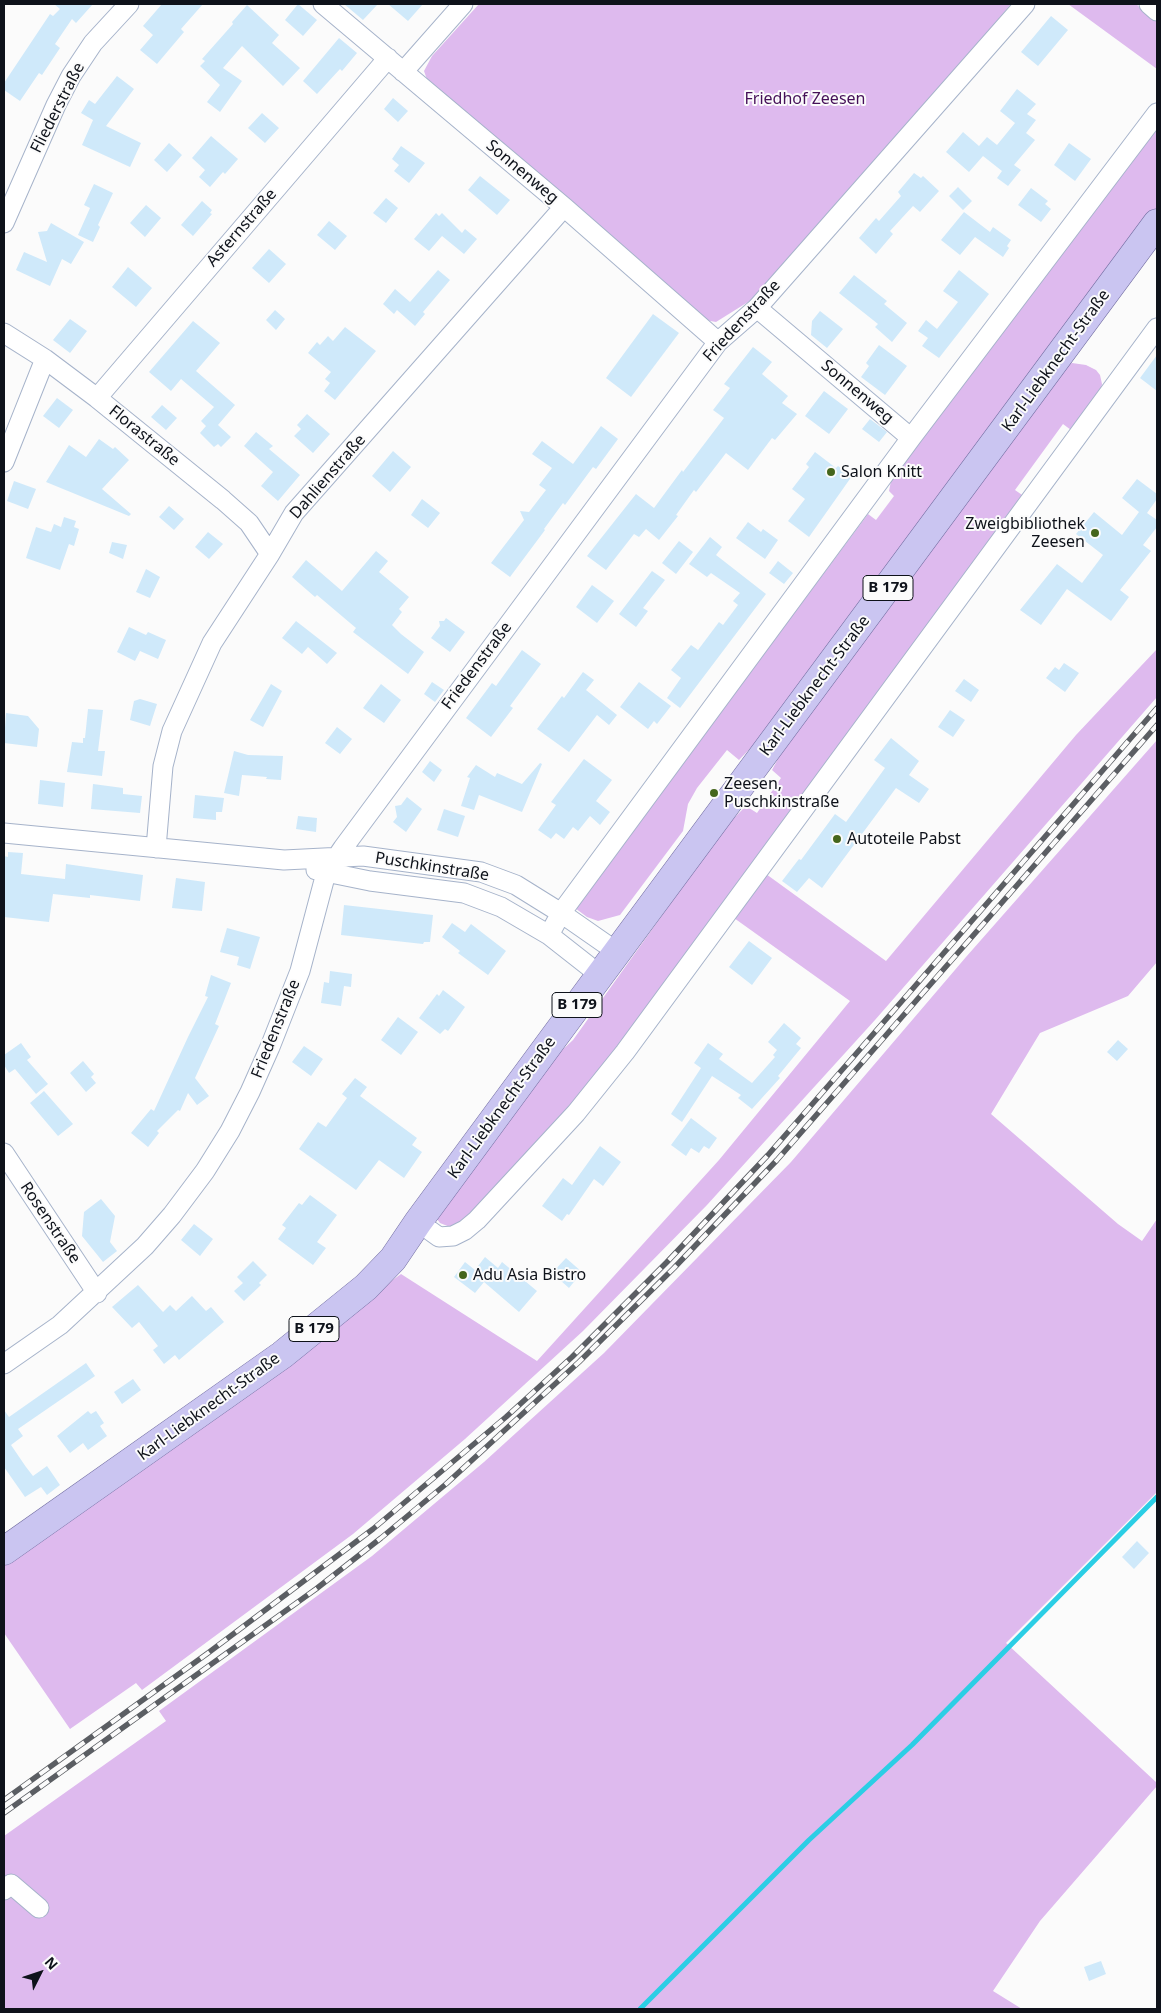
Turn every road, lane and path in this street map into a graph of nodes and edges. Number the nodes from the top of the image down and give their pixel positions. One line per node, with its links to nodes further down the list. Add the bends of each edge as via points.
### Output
1 (128, 4): 11 (street, Fliederstraße, via 93,43 71,76)
2 (324, 4): 7 (street, Sonnenweg)
3 (463, 4): 8 (street)
4 (1025, 4): 13 (street, Friedenstraße)
5 (1149, 4): 6 (street)
6 (1157, 11)
7 (388, 58): 8 (street, Sonnenweg); 18 (street, Asternstraße)
8 (403, 72): 10 (street, Sonnenweg)
9 (1157, 113): 19 (street)
10 (564, 207): 16 (street, Sonnenweg); 21 (street, Dahlienstraße, via 294,514)
11 (4, 223)
12 (1157, 223): 27 (main road, Karl-Liebknecht-Straße / B 179)
13 (757, 308): 16 (street, Friedenstraße); 19 (street, Sonnenweg)
14 (1157, 328): 30 (street, via 630,1045 576,1113 465,1230 453,1236 439,1237)
15 (4, 333): 17 (street, Florastraße)
16 (718, 342): 24 (street, Friedenstraße)
17 (45, 359): 18 (street, Florastraße); 20 (street)
18 (97, 398): 21 (street, Florastraße, via 249,523)
19 (911, 438): 25 (street)
20 (4, 462)
21 (270, 554): 23 (street, Dahlienstraße, via 212,643 172,731 163,766)
22 (4, 833): 23 (street, Puschkinstraße)
23 (156, 848): 24 (street, Puschkinstraße)
24 (332, 865): 25 (street, Puschkinstraße, via 363,856 481,872 516,885); 26 (street, Puschkinstraße, via 370,881 464,893 501,906); 31 (street, Friedenstraße, via 300,971 270,1047 230,1131 172,1215)
25 (562, 913): 26 (street); 27 (street, Puschkinstraße)
26 (549, 934): 28 (street, Puschkinstraße)
27 (617, 952): 28 (main road, Karl-Liebknecht-Straße / B 179)
28 (600, 975): 30 (main road, Karl-Liebknecht-Straße / B 179)
29 (4, 1154): 31 (street, Rosenstraße)
30 (418, 1222): 33 (main road, Karl-Liebknecht-Straße / B 179, via 393,1259 366,1287 282,1355)
31 (96, 1293): 32 (street, Friedenstraße, via 60,1326)
32 (4, 1364)
33 (4, 1552)
34 (4, 1890): 35 (street, via 11,1884)
35 (39, 1908)

